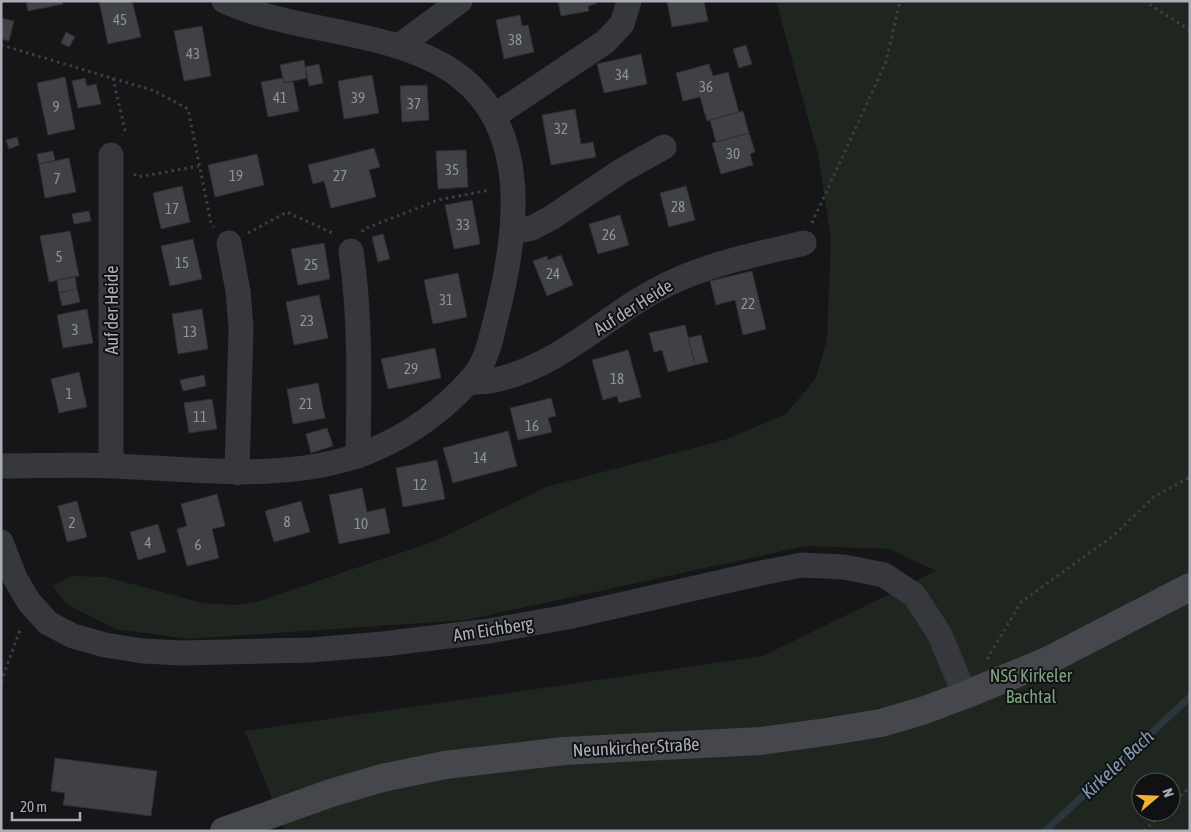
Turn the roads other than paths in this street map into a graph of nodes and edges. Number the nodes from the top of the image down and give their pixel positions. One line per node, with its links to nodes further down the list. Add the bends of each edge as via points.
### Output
1 (224, 1): 4 (street)
2 (460, 1): 5 (street)
3 (629, 1): 6 (street, via 622,24 605,42)
4 (266, 8): 5 (street)
5 (399, 46): 6 (street, via 459,75)
6 (494, 116): 9 (street, via 507,148 513,185)
7 (664, 147): 9 (street, via 621,170 551,218 532,228)
8 (110, 156): 15 (street, Auf der Heide)
9 (512, 232): 13 (street, via 488,350)
10 (229, 243): 17 (street, via 238,291 240,328)
11 (804, 243): 13 (street, Auf der Heide, via 706,267 668,283 566,351 529,370 494,381)
12 (351, 252): 14 (street, via 356,285 359,358)
13 (469, 382): 14 (street, via 418,427)
14 (358, 456): 17 (street, via 289,471)
15 (111, 465): 16 (street); 17 (street)
16 (1, 466)
17 (237, 472)
18 (1, 542): 20 (street, Am Eichberg, via 14,578 48,623 73,636 105,645 182,653 311,650 489,631 802,565 844,568 884,575 914,596 939,633)
19 (1190, 587): 20 (main road, Neunkircher Straße, via 1047,661)
20 (965, 695): 21 (main road, Neunkircher Straße, via 881,723 761,742 564,751 445,765 331,793)
21 (224, 831)

